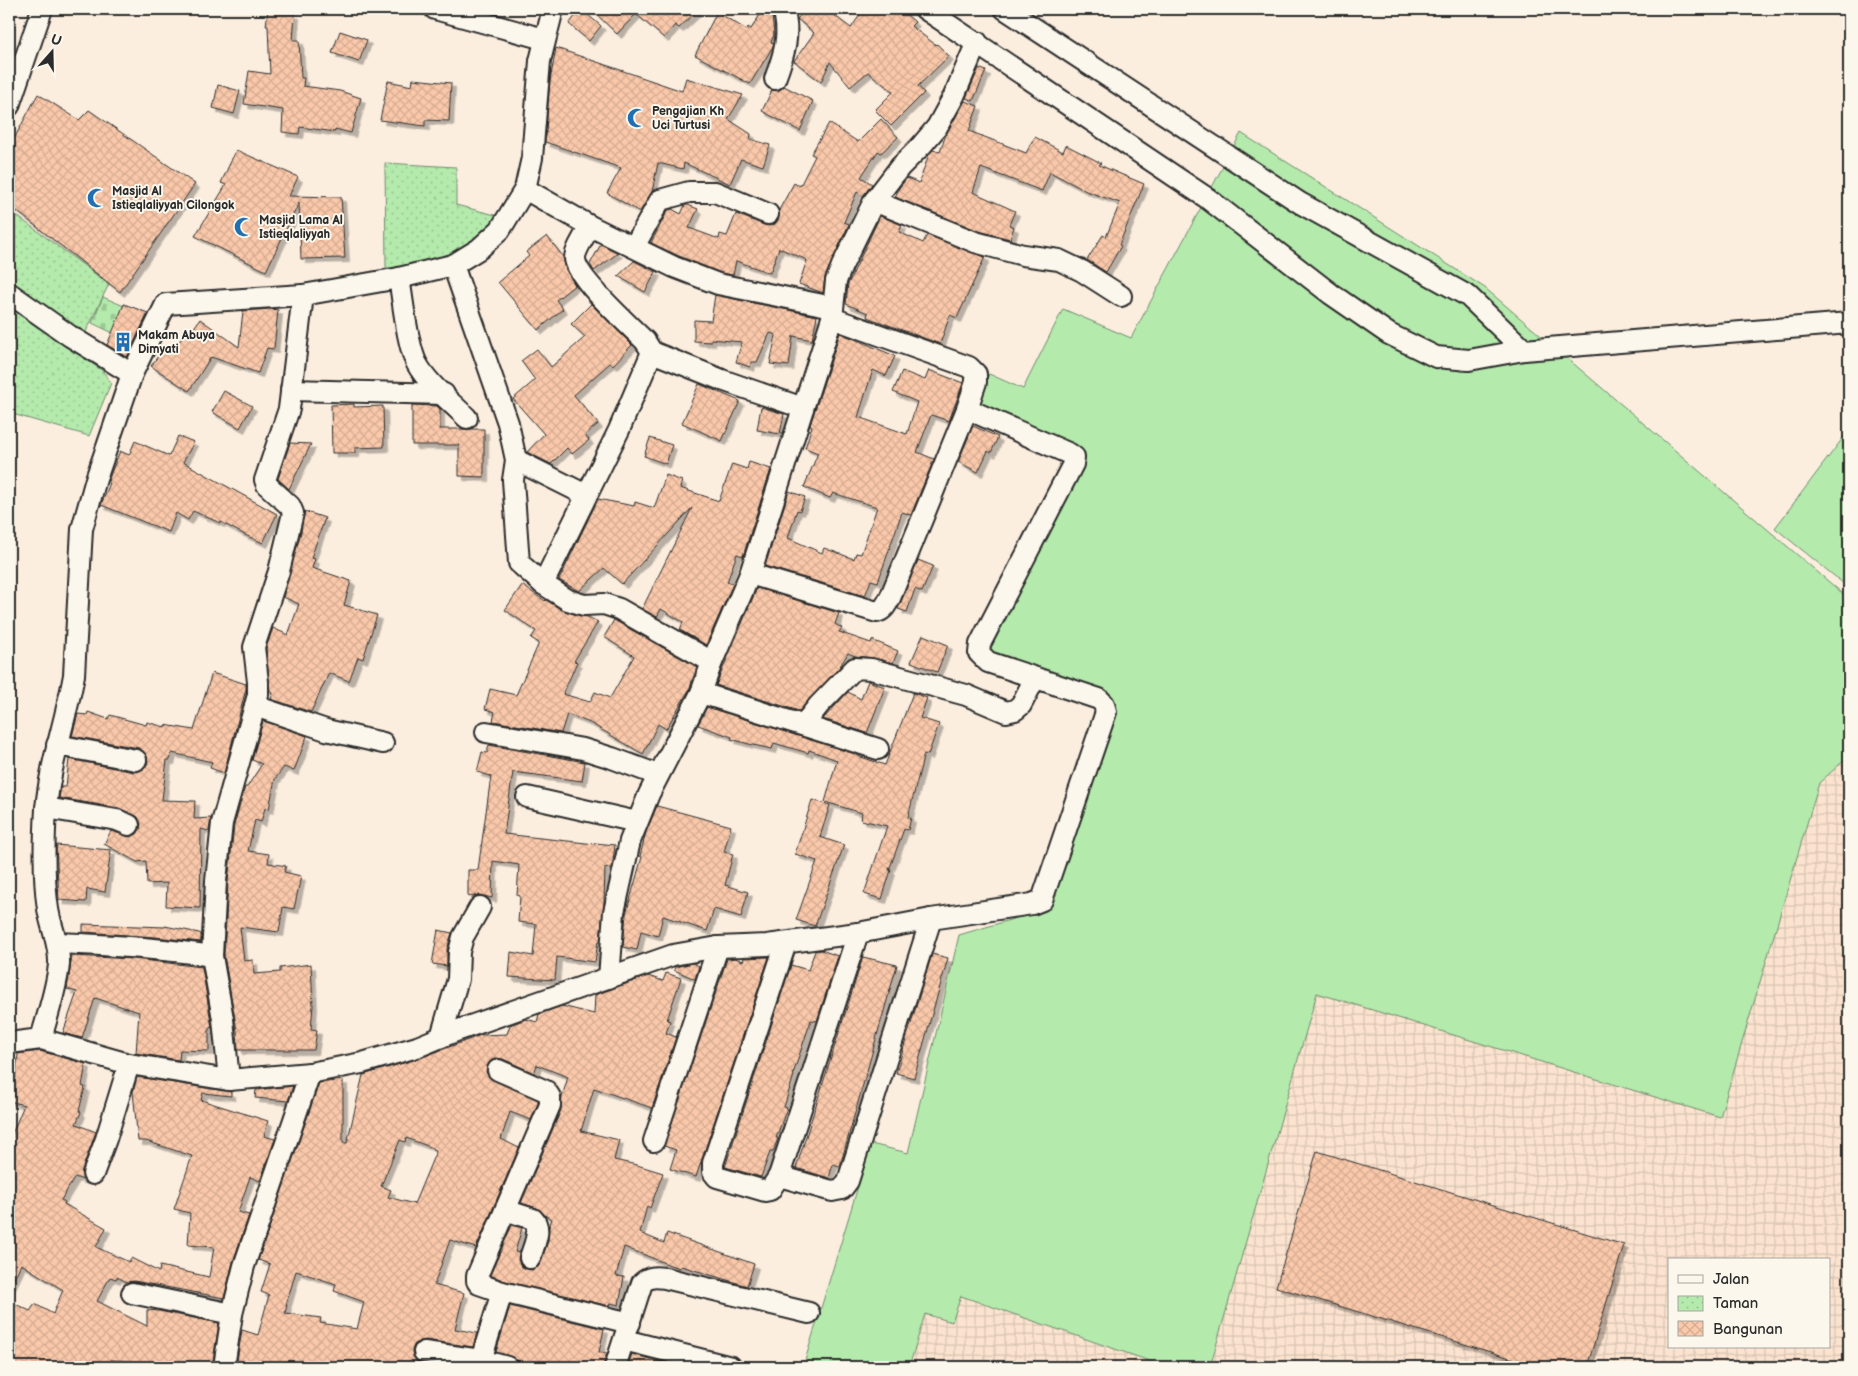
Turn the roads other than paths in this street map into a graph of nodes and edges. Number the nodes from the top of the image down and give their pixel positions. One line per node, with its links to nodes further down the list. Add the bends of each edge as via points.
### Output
1 (42, 9): 10 (street)
2 (435, 9): 7 (street)
3 (553, 9): 7 (street)
4 (783, 9): 9 (street, via 787,41)
5 (924, 9): 8 (street)
6 (1005, 9): 23 (street, via 1300,202 1468,296)
7 (544, 39): 11 (street, via 532,158)
8 (977, 42): 12 (street, via 937,127); 23 (street, via 1207,198 1331,294 1389,334 1436,357 1469,360)
9 (775, 79)
10 (9, 106)
11 (525, 190): 14 (street); 16 (street, via 500,230 479,249)
12 (874, 200): 20 (street, via 975,242 1023,255 1059,260); 21 (street, via 836,281)
13 (768, 214): 15 (street, via 715,192 689,192 660,200)
14 (590, 226): 15 (street); 24 (street, via 575,256 576,265)
15 (634, 247): 21 (street, via 718,284)
16 (453, 265): 17 (street); 31 (street, via 508,423)
17 (399, 278): 19 (street); 27 (street, via 412,351 418,365)
18 (9, 292): 25 (street, via 70,336)
19 (302, 295): 25 (street, via 166,304); 26 (street)
20 (1121, 296)
21 (833, 312): 28 (street); 29 (street, via 969,367 976,374 976,382)
22 (1849, 323): 23 (street)
23 (1524, 350)
24 (652, 352): 28 (street); 32 (street, via 619,430)
25 (132, 374): 42 (street, via 82,529 74,674)
26 (292, 390): 27 (street); 38 (street, via 284,426 265,480 293,513 279,571 254,647 258,682)
27 (444, 394): 30 (street)
28 (804, 408): 33 (street)
29 (966, 409): 33 (street, via 885,608 877,612); 36 (street, via 1074,457 980,644 979,653 988,662)
30 (467, 418)
31 (516, 460): 32 (street); 34 (street, via 513,480 519,563)
32 (586, 495): 34 (street)
33 (750, 574): 35 (street)
34 (543, 584): 35 (street, via 568,600 584,605 604,604 619,610)
35 (712, 662): 37 (street)
36 (1035, 678): 39 (street, via 1021,705 1006,712 966,695 854,668); 51 (street, via 1099,699 1106,712 1042,900)
37 (702, 693): 39 (street); 45 (street)
38 (255, 706): 41 (street, via 326,730); 56 (street, via 222,823)
39 (804, 724): 43 (street)
40 (486, 732): 45 (street, via 583,749)
41 (382, 743)
42 (57, 745): 44 (street); 47 (street)
43 (878, 749)
44 (136, 760)
45 (658, 776): 48 (street)
46 (527, 797): 48 (street)
47 (46, 808): 49 (street); 54 (street, via 44,867 48,909)
48 (637, 822): 57 (street, via 614,912)
49 (129, 825)
50 (480, 907): 58 (street, via 463,938 458,979)
51 (931, 919): 52 (street); 67 (street, via 848,1181 842,1188 832,1191)
52 (858, 933): 53 (street); 67 (street)
53 (786, 943): 55 (street); 67 (street, via 713,1163 717,1177 765,1191 770,1190)
54 (57, 944): 56 (street, via 122,945 158,956); 59 (street, via 59,965)
55 (718, 947): 57 (street, via 673,955); 65 (street)
56 (212, 956): 64 (street)
57 (609, 978): 58 (street)
58 (441, 1037): 63 (street, via 362,1063)
59 (41, 1039): 60 (street); 61 (street)
60 (9, 1043)
61 (128, 1064): 64 (street); 66 (street)
62 (498, 1070): 68 (street, via 546,1091 550,1097 550,1105)
63 (310, 1073): 64 (street); 73 (street, via 244,1266)
64 (229, 1080)
65 (654, 1141)
66 (93, 1174)
67 (779, 1176)
68 (505, 1210): 69 (street, via 536,1222 538,1232); 70 (street, via 477,1281)
69 (530, 1258)
70 (502, 1292): 74 (street); 76 (street)
71 (132, 1293): 73 (street)
72 (809, 1313): 74 (street, via 653,1277 642,1283)
73 (232, 1314): 78 (street)
74 (627, 1332): 77 (street); 80 (street)
75 (424, 1352): 76 (street)
76 (481, 1360): 79 (street)
77 (697, 1363): 81 (street)
78 (224, 1367)
79 (507, 1367)
80 (615, 1367)
81 (731, 1367)

